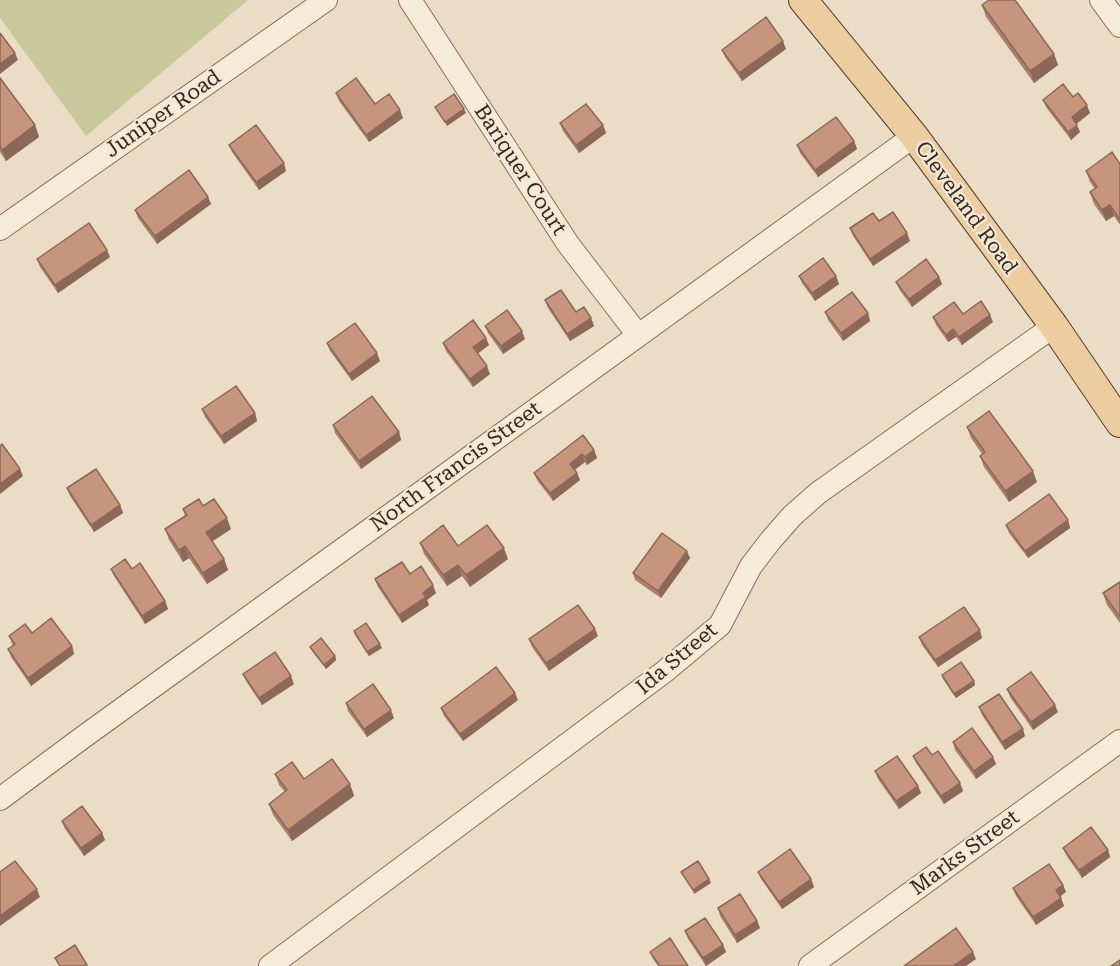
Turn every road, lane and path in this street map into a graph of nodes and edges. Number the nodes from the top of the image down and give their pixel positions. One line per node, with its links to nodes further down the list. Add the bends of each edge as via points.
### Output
1 (326, 0): 7 (street, Juniper Road)
2 (410, 0): 9 (street, Bariquer Court, via 568,243)
3 (803, 0): 6 (main road, Cleveland Road)
4 (1101, 0): 5 (street)
5 (1120, 26)
6 (914, 136): 8 (main road, Cleveland Road); 9 (street, North Francis Street)
7 (0, 229)
8 (1054, 326): 10 (main road, Cleveland Road); 13 (street, Ida Street, via 818,493 792,516 752,566 720,625 664,672)
9 (638, 335): 12 (street, North Francis Street)
10 (1120, 423)
11 (1120, 741): 14 (street, Marks Street)
12 (0, 799)
13 (270, 966)
14 (810, 966)

